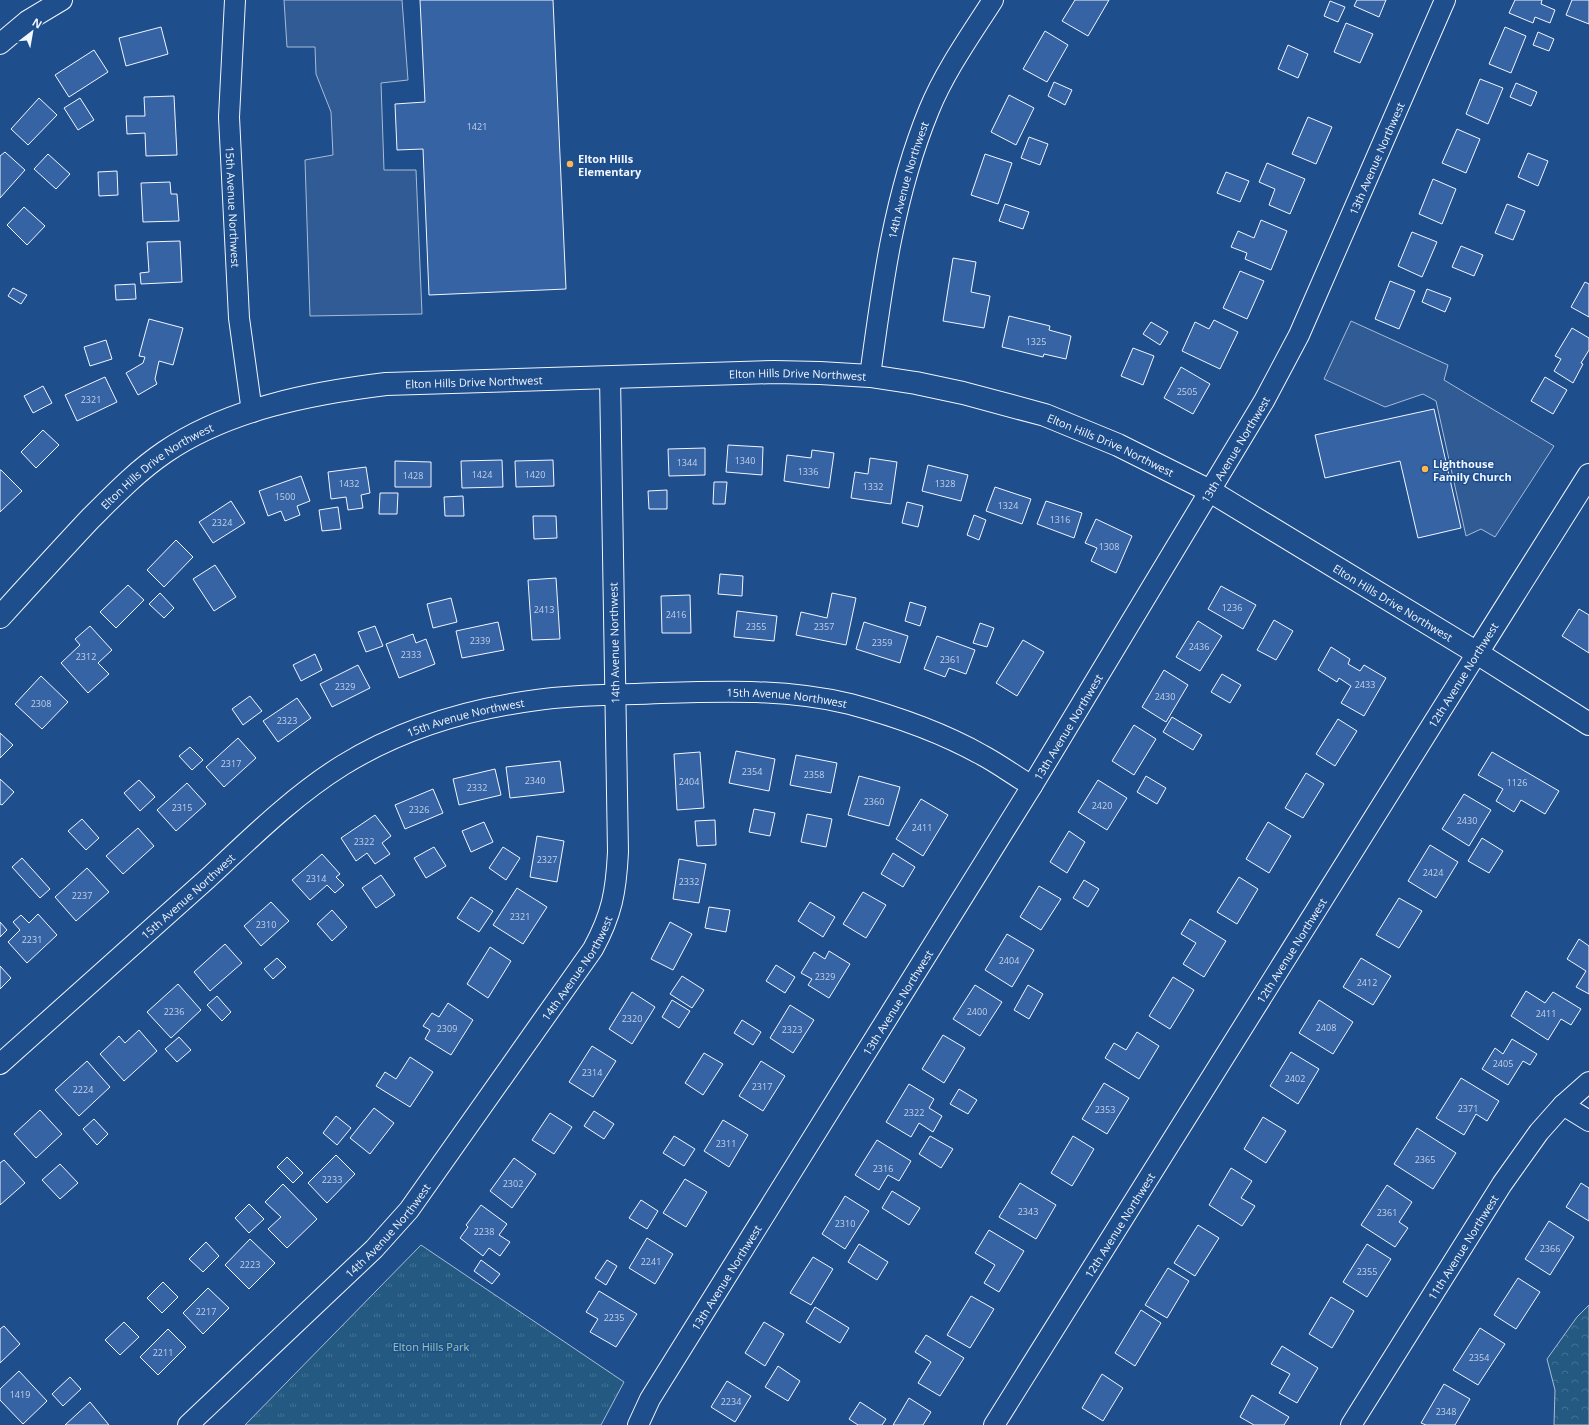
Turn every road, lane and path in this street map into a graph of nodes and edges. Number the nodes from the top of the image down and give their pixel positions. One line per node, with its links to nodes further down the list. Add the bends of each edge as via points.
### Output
1 (62, 0): 5 (street, via 27,21)
2 (235, 0): 8 (street, 15th Avenue Northwest, via 230,125 239,318)
3 (993, 0): 6 (street, 14th Avenue Northwest, via 948,70 929,109 915,147 903,186 885,269)
4 (1445, 0): 10 (street, 13th Avenue Northwest, via 1299,335 1264,401)
5 (0, 44)
6 (870, 376): 7 (main road, Elton Hills Drive Northwest, via 774,372); 10 (main road, Elton Hills Drive Northwest, via 963,393 1045,415 1118,445)
7 (610, 377): 8 (main road, Elton Hills Drive Northwest, via 386,384 297,398); 13 (street, 14th Avenue Northwest)
8 (252, 412): 11 (main road, Elton Hills Drive Northwest, via 207,428 165,452 136,474)
9 (1589, 475): 12 (main road, 12th Avenue Northwest)
10 (1210, 491): 12 (main road, Elton Hills Drive Northwest); 15 (street, 13th Avenue Northwest)
11 (0, 617)
12 (1477, 653): 14 (main road, Elton Hills Drive Northwest); 22 (street, 12th Avenue Northwest)
13 (615, 695): 15 (street, 15th Avenue Northwest, via 753,691 848,704 914,724 951,739); 16 (street, 15th Avenue Northwest, via 539,700 442,719 372,748 307,791 275,818); 20 (street, 14th Avenue Northwest, via 617,878 613,904 593,949 409,1210 374,1249)
14 (1589, 724)
15 (1032, 786): 21 (street, 13th Avenue Northwest, via 650,1399)
16 (0, 1064)
17 (1589, 1082): 18 (street, 11th Avenue Northwest)
18 (1563, 1105): 19 (street); 23 (street, 11th Avenue Northwest, via 1539,1132 1502,1184)
19 (1589, 1121)
20 (188, 1425)
21 (638, 1425)
22 (994, 1425)
23 (1351, 1425)

